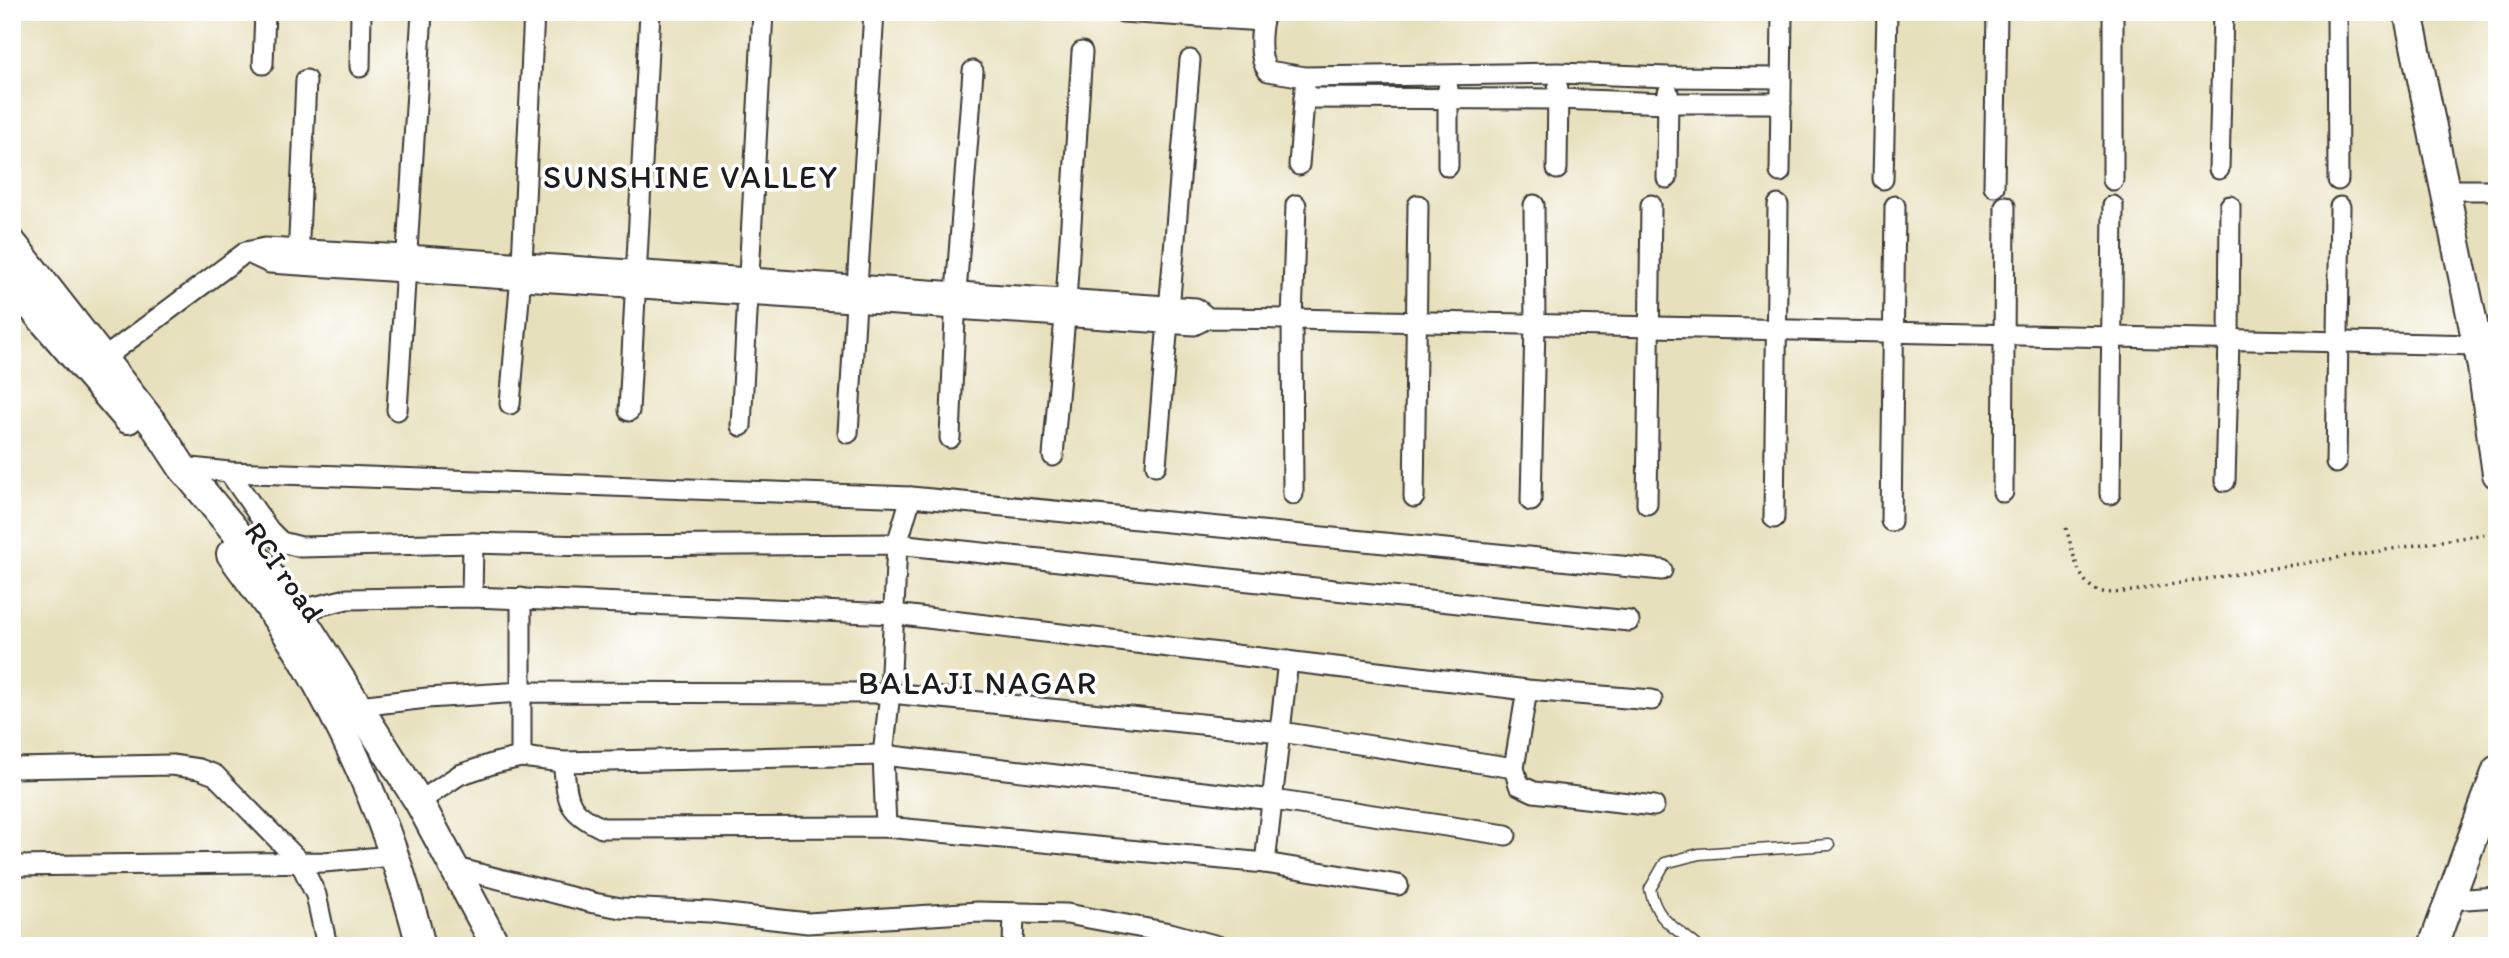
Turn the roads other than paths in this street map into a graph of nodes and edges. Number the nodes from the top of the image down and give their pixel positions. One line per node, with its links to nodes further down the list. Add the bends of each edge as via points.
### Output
1 (265, 12): 20 (street)
2 (362, 12): 21 (street)
3 (422, 12): 58 (street)
4 (534, 12): 59 (street)
5 (650, 12): 60 (street)
6 (763, 12): 62 (street)
7 (874, 12): 63 (street)
8 (1122, 12): 16 (street)
9 (1782, 12): 27 (street)
10 (1887, 12): 40 (street)
11 (1997, 12): 43 (street)
12 (2113, 12): 41 (street)
13 (2223, 12): 37 (street)
14 (2337, 12): 42 (street)
15 (2408, 12): 44 (main road)
16 (1147, 13): 17 (street)
17 (1263, 16): 25 (street, via 1262,59 1268,71)
18 (1082, 52): 65 (street)
19 (1190, 60): 66 (street)
20 (263, 64)
21 (360, 67)
22 (973, 71): 64 (street)
23 (1448, 73): 24 (street); 25 (street); 30 (street)
24 (1558, 73): 26 (street); 31 (street)
25 (1305, 76): 29 (street)
26 (1668, 77): 27 (street); 32 (street)
27 (1781, 78): 33 (street)
28 (306, 80): 57 (street)
29 (1304, 99): 30 (street); 34 (street)
30 (1448, 99): 31 (street); 35 (street)
31 (1558, 99): 32 (street); 36 (street)
32 (1668, 103): 33 (street); 39 (street)
33 (1781, 103): 38 (street)
34 (1299, 165)
35 (1448, 166)
36 (1557, 169)
37 (2219, 169)
38 (1780, 172)
39 (1667, 178)
40 (1883, 178)
41 (2113, 180)
42 (2338, 180)
43 (1994, 186)
44 (2445, 190): 45 (street); 77 (main road)
45 (2497, 190)
46 (1296, 205): 67 (street)
47 (1418, 205): 68 (street)
48 (1534, 205): 69 (street)
49 (1651, 205): 70 (street)
50 (1778, 205): 71 (street)
51 (1895, 206): 72 (street)
52 (2006, 206): 73 (street)
53 (2113, 206): 74 (street)
54 (2230, 206): 75 (street)
55 (2340, 207): 76 (street)
56 (12, 243): 78 (main road)
57 (298, 256): 58 (street); 78 (street, via 265,248 246,252)
58 (407, 263): 59 (street); 80 (street)
59 (521, 272): 60 (street); 79 (street)
60 (636, 279): 62 (street); 81 (street)
61 (12, 284): 128 (main road, RCI road, via 166,461 303,658 364,777)
62 (748, 287): 63 (street); 82 (street)
63 (858, 295): 64 (street); 83 (street)
64 (956, 301): 65 (street); 84 (street)
65 (1065, 308): 66 (street); 85 (street)
66 (1169, 315): 67 (street, via 1196,308 1209,318); 87 (street)
67 (1292, 319): 68 (street); 93 (street)
68 (1417, 321): 69 (street); 96 (street)
69 (1535, 324): 70 (street); 97 (street)
70 (1650, 327): 71 (street); 98 (street)
71 (1778, 329): 72 (street); 99 (street)
72 (1893, 332): 73 (street); 100 (street)
73 (2006, 335): 74 (street); 92 (street)
74 (2112, 337): 75 (street); 94 (street)
75 (2229, 340): 76 (street); 91 (street)
76 (2340, 342): 77 (street); 86 (street)
77 (2478, 345): 90 (main road)
78 (103, 359): 88 (main road)
79 (510, 404)
80 (397, 410)
81 (629, 411)
82 (741, 426)
83 (848, 433)
84 (950, 438)
85 (1053, 456)
86 (2336, 463)
87 (1156, 466)
88 (182, 467): 89 (street); 106 (main road)
89 (229, 472): 95 (street); 101 (street, via 269,530 287,545)
90 (2497, 474)
91 (2225, 481)
92 (2003, 492)
93 (1293, 494)
94 (2110, 494)
95 (911, 497): 102 (street); 103 (street)
96 (1414, 497)
97 (1531, 501)
98 (1647, 504)
99 (1774, 518)
100 (1891, 521)
101 (473, 543): 102 (street); 104 (street)
102 (897, 544): 107 (street); 108 (street)
103 (1662, 570)
104 (472, 597): 105 (street); 106 (street, via 347,600)
105 (521, 598): 107 (street); 111 (street)
106 (297, 611): 114 (main road)
107 (894, 614): 109 (street); 112 (street)
108 (1629, 621)
109 (1288, 661): 110 (street); 115 (street)
110 (1527, 690): 113 (street); 120 (street)
111 (521, 692): 112 (street); 114 (street); 117 (street)
112 (890, 694): 115 (street); 116 (street)
113 (1652, 700)
114 (359, 706): 123 (main road)
115 (1281, 732): 120 (street); 122 (street)
116 (883, 755): 118 (street); 122 (street); 125 (street)
117 (521, 757): 118 (street); 123 (street, via 459,775)
118 (562, 762): 125 (street, via 572,809 602,828)
119 (12, 768): 129 (street, via 172,765 199,769 215,775)
120 (1514, 768): 124 (street, via 1518,785 1534,792)
121 (2497, 770): 135 (main road)
122 (1273, 800): 126 (street); 130 (street)
123 (419, 802): 132 (main road)
124 (1654, 806)
125 (886, 827): 130 (street)
126 (1506, 835)
127 (1829, 845): 142 (lane, via 1699,854 1665,863 1650,889 1652,901 1662,920)
128 (393, 856): 129 (street); 138 (main road, RCI road)
129 (300, 862): 131 (street); 137 (street, via 316,895)
130 (1265, 863): 133 (street)
131 (12, 866)
132 (456, 868): 136 (street, via 621,908 808,923); 139 (main road)
133 (1398, 885)
134 (2497, 897): 135 (street)
135 (2451, 900): 143 (main road)
136 (1014, 913): 140 (street); 141 (street, via 1067,914)
137 (327, 946)
138 (421, 946)
139 (495, 946)
140 (1013, 946)
141 (1218, 946)
142 (1697, 946)
143 (2433, 946)

